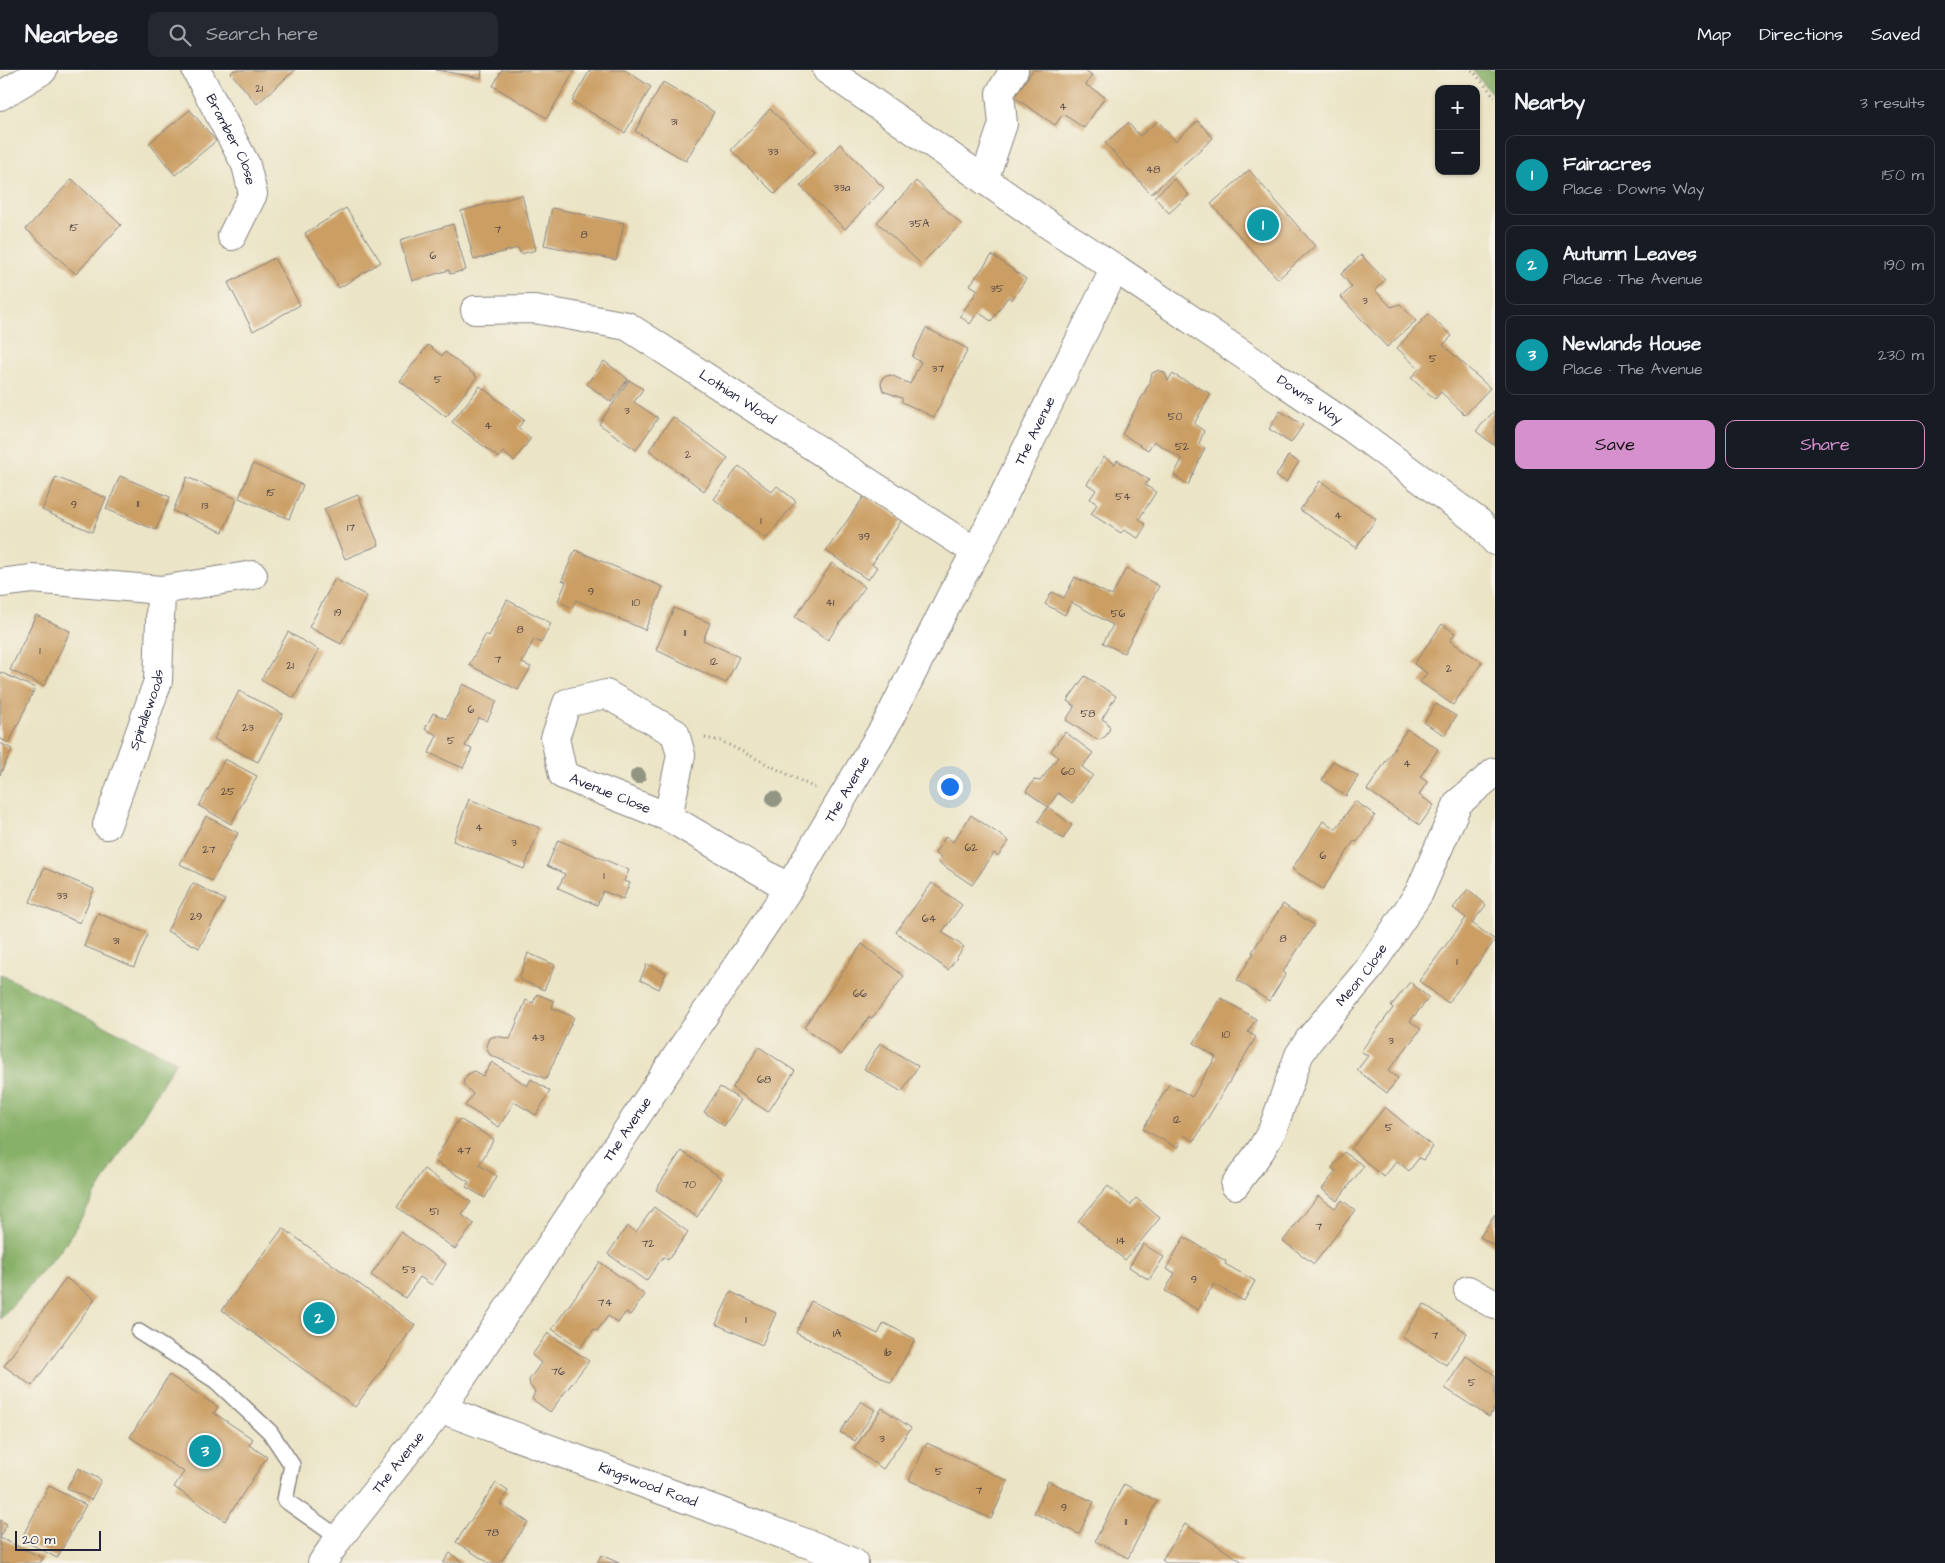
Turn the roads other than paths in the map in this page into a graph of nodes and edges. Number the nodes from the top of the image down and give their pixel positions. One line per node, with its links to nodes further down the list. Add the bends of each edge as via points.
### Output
1 (43, 70): 5 (street)
2 (196, 70): 7 (street, Bramber Close, via 246,165 253,194)
3 (827, 70): 6 (street)
4 (1014, 70): 6 (street, via 1000,93 1003,124)
5 (0, 96)
6 (984, 180): 8 (street)
7 (232, 236)
8 (1115, 268): 10 (street, Downs Way, via 1353,429 1480,524); 11 (street, The Avenue)
9 (474, 310): 11 (street, Lothian Wood, via 535,309 626,326)
10 (1495, 541)
11 (976, 552): 18 (street, The Avenue, via 886,723)
12 (253, 575): 14 (street)
13 (0, 583): 14 (street, via 32,579)
14 (162, 590): 17 (street, Spindlewoods, via 158,680)
15 (1495, 772): 19 (street, Meon Close, via 1458,804 1419,893 1368,970 1309,1040 1299,1056 1272,1131)
16 (668, 817): 16 (street, Avenue Close, via 563,775 555,738 567,703 606,694 675,733 681,755); 18 (street, Avenue Close)
17 (107, 825)
18 (789, 888): 23 (street, The Avenue)
19 (1235, 1185)
20 (1468, 1290): 21 (street)
21 (1495, 1305)
22 (139, 1332): 24 (lane, via 216,1381 270,1432 292,1465 285,1500)
23 (441, 1409): 24 (street, The Avenue); 26 (street, Kingswood Road)
24 (339, 1538): 25 (street, The Avenue)
25 (322, 1563)
26 (854, 1563)

